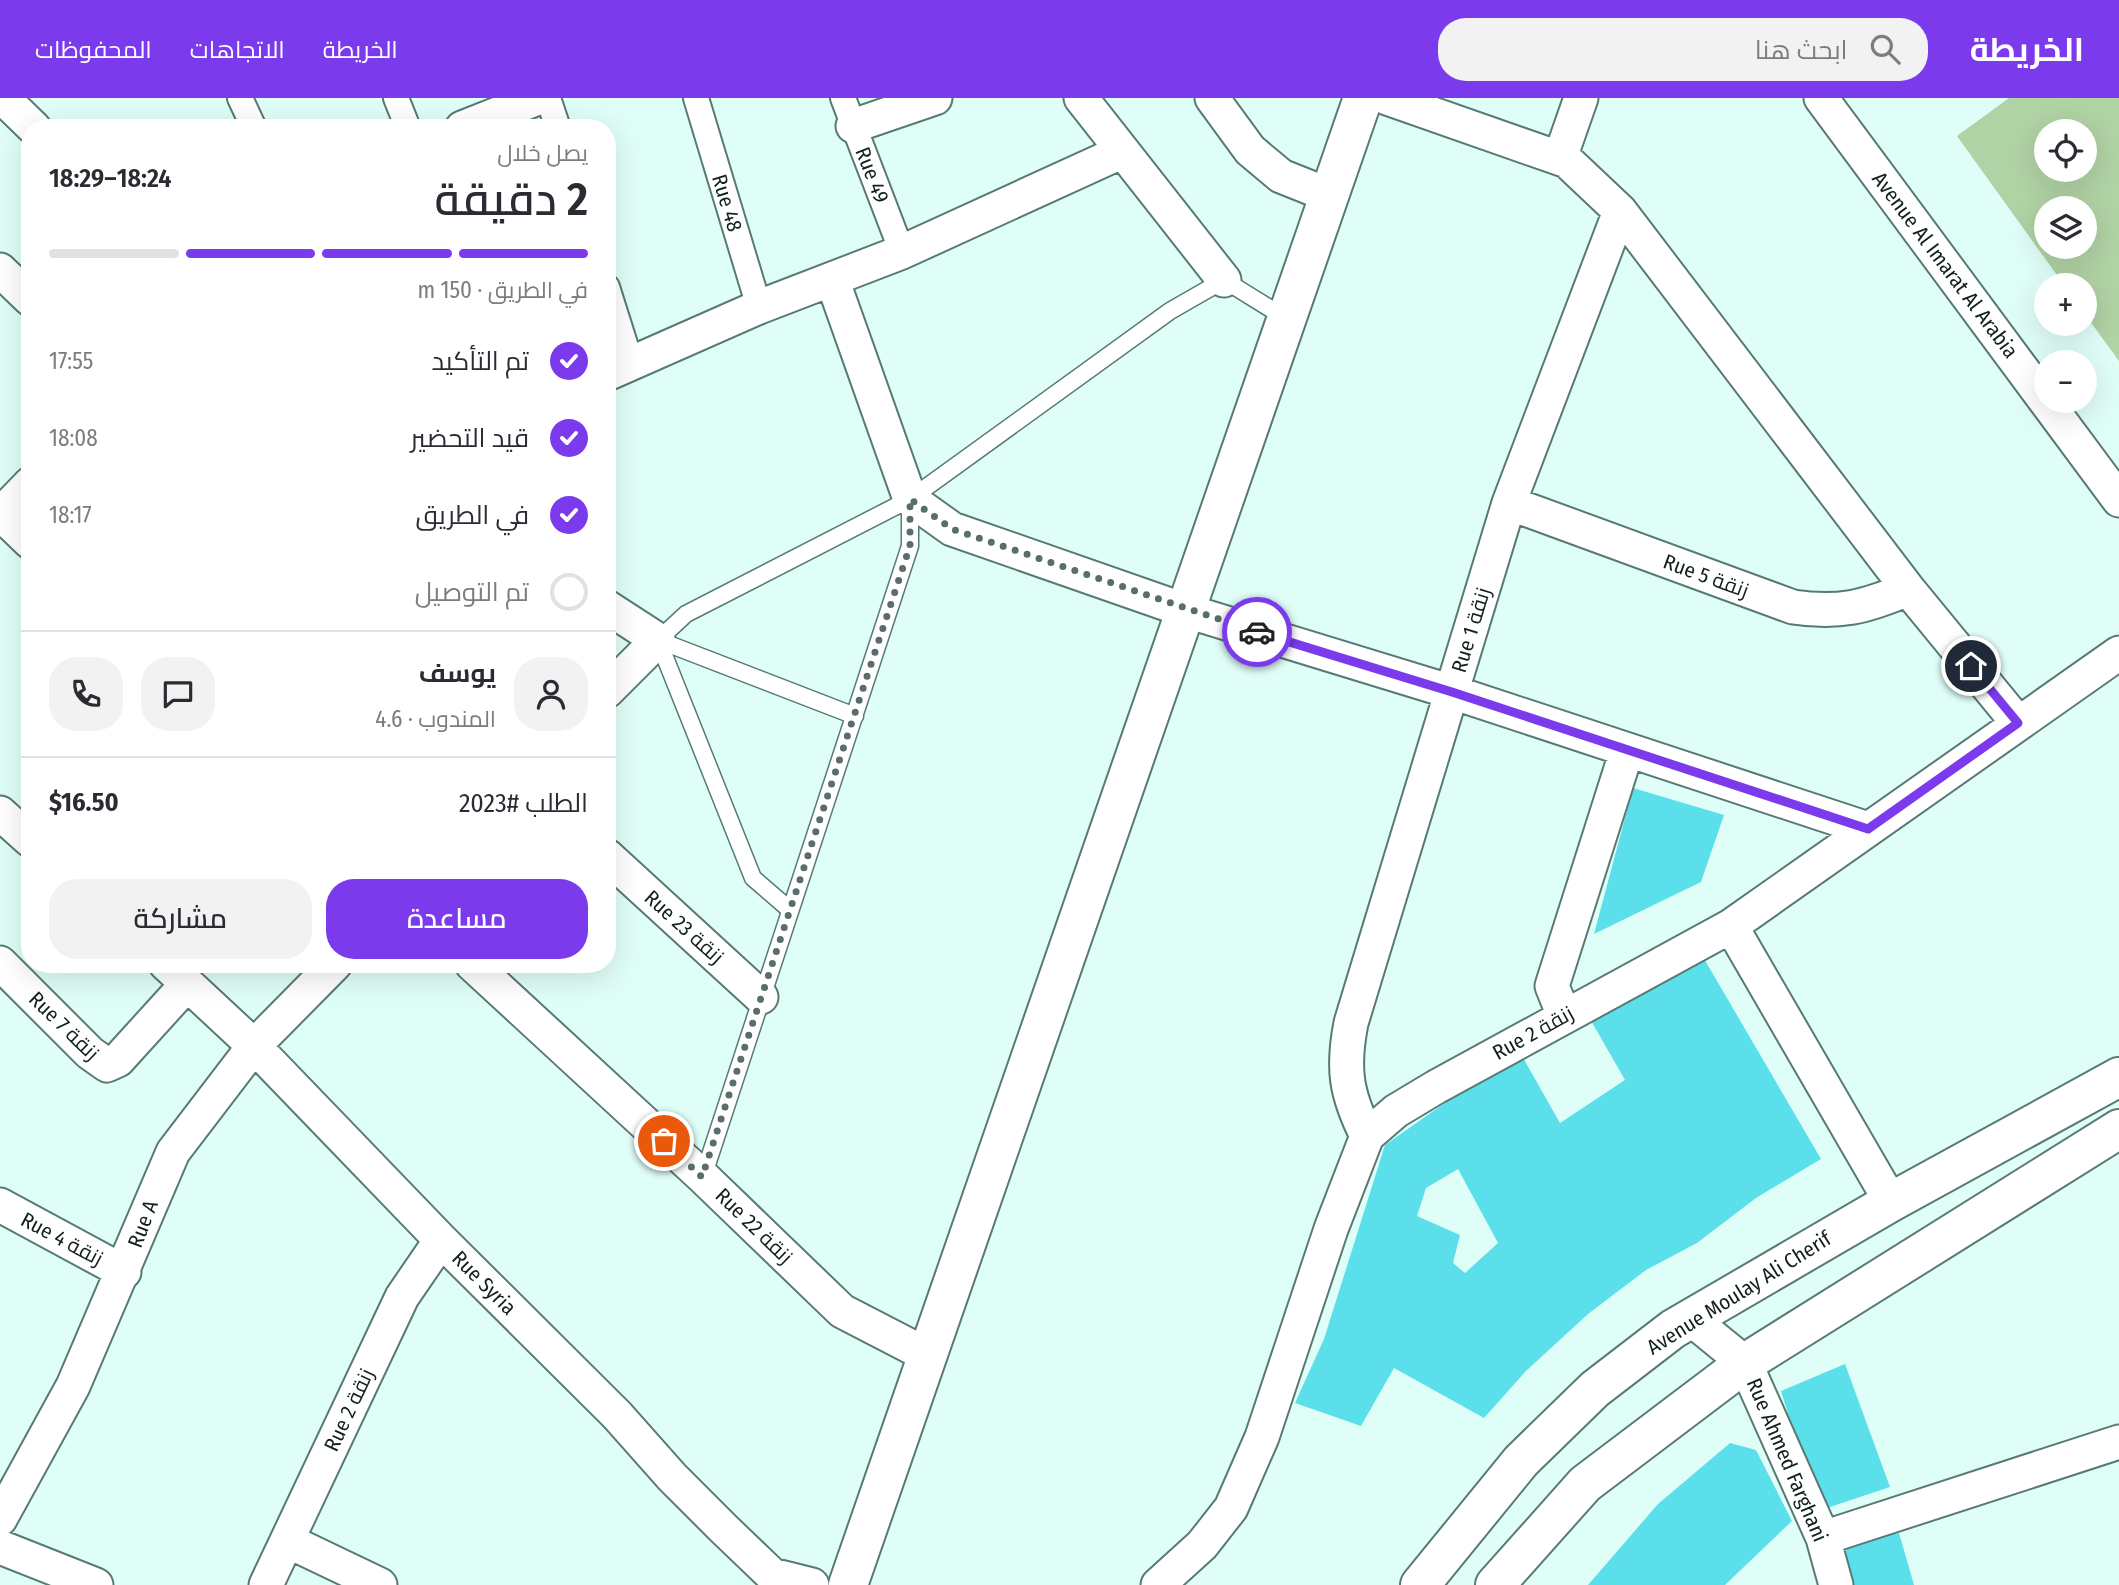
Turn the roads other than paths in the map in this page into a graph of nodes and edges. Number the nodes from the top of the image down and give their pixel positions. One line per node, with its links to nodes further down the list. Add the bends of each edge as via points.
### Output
1 (3, 98): 15 (street)
2 (240, 98): 16 (street)
3 (396, 98): 17 (street)
4 (538, 98): 18 (street)
5 (548, 98): 19 (street)
6 (696, 98): 29 (street, Rue 48)
7 (935, 98): 14 (street)
8 (1081, 98): 20 (street)
9 (1212, 98): 22 (street, via 1250,150 1281,176)
10 (1363, 98): 22 (main road)
11 (1387, 98): 21 (street)
12 (1581, 98): 21 (street)
13 (1821, 98): 35 (street, Avenue Al Imarat Al Arabia)
14 (848, 112): 24 (street, Rue 49)
15 (25, 119)
16 (250, 119)
17 (404, 119)
18 (485, 119)
19 (555, 119)
20 (1121, 152): 24 (street); 27 (street)
21 (1560, 158): 23 (street)
22 (1331, 196): 30 (main road)
23 (1620, 211): 36 (street, Rue 1 زنقة); 39 (street)
24 (902, 252): 26 (street)
25 (0, 270): 28 (street)
26 (832, 279): 29 (street); 34 (street)
27 (1224, 280): 30 (lane); 34 (lane, via 1170,311)
28 (21, 290)
29 (759, 307): 32 (street)
30 (1288, 320): 40 (main road)
31 (616, 348): 32 (street)
32 (619, 369)
33 (21, 493): 37 (street)
34 (910, 499): 40 (street, via 952,529); 42 (lane, via 686,614); 46 (lane, via 910,546)
35 (2119, 500)
36 (1509, 503): 39 (street, Rue 5 زنقة, via 1793,607 1844,610); 45 (street, Rue 1 زنقة)
37 (0, 514): 38 (street)
38 (21, 534)
39 (1908, 589): 47 (street)
40 (1186, 611): 45 (street); 71 (main road)
41 (616, 613): 42 (street)
42 (658, 640): 44 (street); 46 (lane); 53 (lane, via 754,878)
43 (2119, 653): 47 (street, Rue 2 زنقة)
44 (616, 682)
45 (1452, 692): 48 (street); 64 (street, Rue 1 زنقة, via 1344,1057 1347,1088)
46 (855, 716): 53 (lane)
47 (2018, 723): 50 (street, Rue 2 زنقة)
48 (1627, 750): 50 (street); 60 (street, via 1552,986)
49 (0, 813): 51 (street)
50 (1868, 829): 54 (street, Rue 2 زنقة)
51 (21, 832)
52 (616, 864): 59 (street, Rue 23 زنقة)
53 (790, 909): 59 (lane)
54 (1731, 926): 60 (street, Rue 2 زنقة); 66 (street)
55 (0, 963): 58 (street, Rue 7 زنقة, via 107,1065 118,1060)
56 (326, 973): 61 (street, Rue A)
57 (482, 973): 65 (street, Rue 22 زنقة)
58 (176, 974): 61 (street, Rue Syria)
59 (761, 997): 65 (lane)
60 (1564, 1016): 64 (street, Rue 2 زنقة, via 1406,1105)
61 (254, 1046): 68 (street, Rue Syria); 69 (street, Rue A, via 173,1152)
62 (2119, 1077): 66 (main road, Avenue Moulay Ali Cherif)
63 (2119, 1129): 72 (main road)
64 (1367, 1136): 85 (street, via 1262,1437 1231,1508 1202,1545)
65 (702, 1177): 71 (street, Rue 22 زنقة, via 842,1311)
66 (1891, 1202): 70 (main road, Avenue Moulay Ali Cherif)
67 (0, 1205): 69 (street, Rue 4 زنقة)
68 (441, 1241): 76 (street, Rue 2 زنقة, via 402,1297); 79 (street, Rue Syria, via 618,1415)
69 (124, 1272): 74 (street, Rue A, via 73,1386)
70 (1690, 1319): 72 (street, Rue Ahmed Farghani); 86 (main road, Avenue Moulay Ali Cherif, via 1595,1389 1521,1461)
71 (927, 1355): 84 (main road)
72 (1745, 1363): 75 (street, Rue Ahmed Farghani); 87 (main road, via 1584,1484)
73 (2119, 1442): 75 (street)
74 (0, 1519)
75 (1823, 1538): 88 (street, Rue Ahmed Farghani)
76 (288, 1541): 81 (street, Rue 2 زنقة); 82 (street)
77 (0, 1548): 78 (street)
78 (54, 1576): 80 (street)
79 (770, 1580): 83 (street, Rue Syria)
80 (96, 1585)
81 (265, 1585)
82 (380, 1585)
83 (812, 1585)
84 (848, 1585)
85 (1158, 1585)
86 (1420, 1585)
87 (1495, 1585)
88 (1836, 1585)

